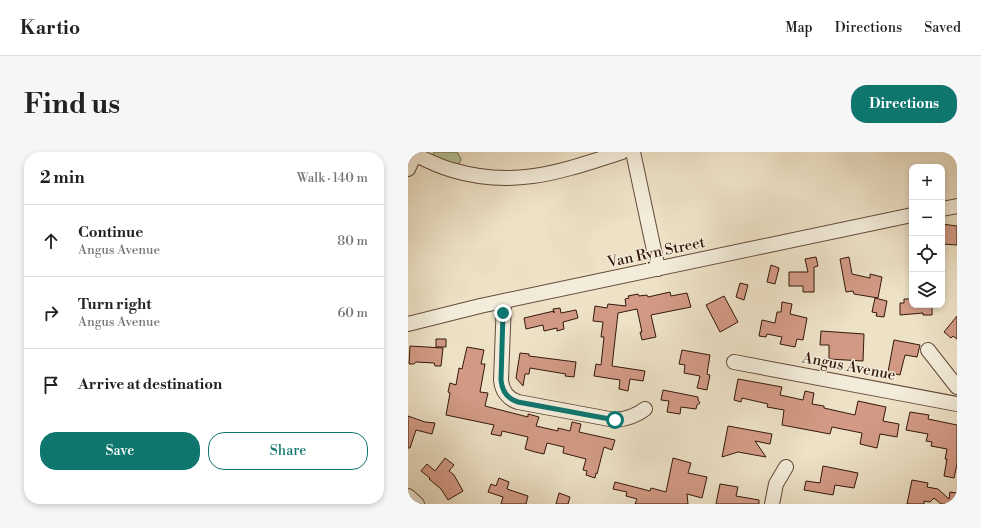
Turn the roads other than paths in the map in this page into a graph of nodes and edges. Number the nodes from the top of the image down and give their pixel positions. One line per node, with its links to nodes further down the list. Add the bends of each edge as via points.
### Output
1 (622, 152): 3 (street, via 560,172 506,179 465,174)
2 (633, 152): 8 (street)
3 (413, 153): 4 (street)
4 (408, 169)
5 (957, 206): 6 (street)
6 (945, 208)
7 (909, 217): 8 (street, Van Ryn Street)
8 (658, 269): 9 (street, Van Ryn Street)
9 (504, 301): 10 (street, Van Ryn Street); 15 (street, via 501,380 503,389 511,399 615,420 628,418)
10 (408, 324)
11 (928, 350): 13 (street)
12 (734, 362): 14 (street, Angus Avenue)
13 (957, 387)
14 (957, 404)
15 (645, 409)
16 (786, 467): 19 (street, via 776,484)
17 (408, 496): 18 (street)
18 (417, 504)
19 (772, 504)

